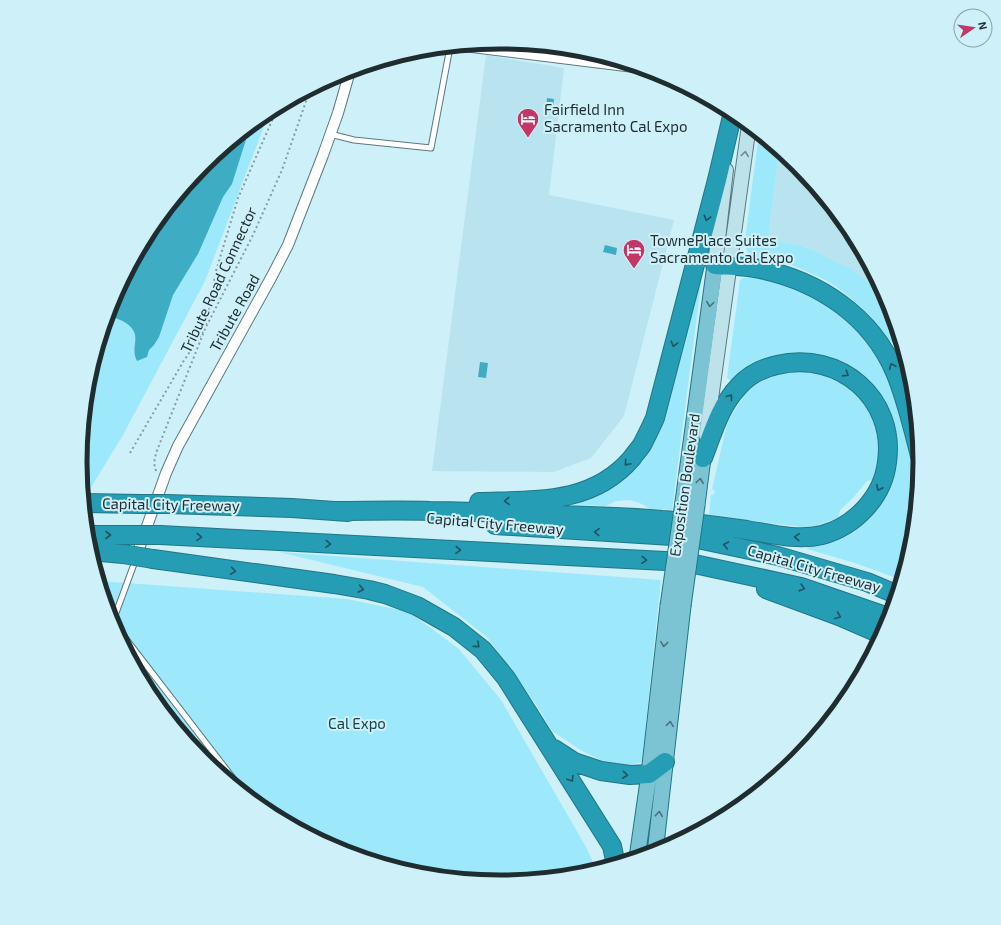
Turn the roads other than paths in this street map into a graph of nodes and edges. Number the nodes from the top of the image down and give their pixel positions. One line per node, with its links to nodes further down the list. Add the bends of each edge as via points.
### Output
1 (491, 49): 3 (street)
2 (449, 53): 8 (lane, via 431,148 354,140)
3 (612, 64)
4 (348, 78): 8 (street, Tribute Road)
5 (731, 120): 14 (highway, one-way to 14, via 655,418 642,445 624,467 601,484 574,495 545,499)
6 (732, 121): 9 (main road, Exposition Boulevard)
7 (748, 131): 9 (main road, Exposition Boulevard, one-way to 7)
8 (330, 134): 18 (street, Tribute Road, via 288,245 178,446)
9 (722, 265): 10 (highway, one-way to 9, via 894,371 880,344 858,318 829,295 796,279 760,269); 11 (main road, Exposition Boulevard); 13 (main road, Exposition Boulevard, one-way to 13)
10 (912, 428)
11 (703, 458): 13 (main road, Exposition Boulevard, one-way to 11); 15 (highway, one-way to 15, via 722,408 740,385 762,370 787,362 802,361 825,365 851,378 872,398 880,410 888,436 884,479 869,505 848,524 835,531 812,537 791,537 707,524 631,518 428,510)
12 (90, 503): 14 (highway, Capital City Freeway, bridge)
13 (690, 504): 21 (main road, Exposition Boulevard, bridge)
14 (292, 508): 15 (highway, Capital City Freeway)
15 (336, 511): 20 (highway, Capital City Freeway, one-way to 15, via 867,582 778,556 688,537 546,529)
16 (94, 535): 19 (highway, Capital City Freeway, one-way to 19, bridge, via 160,535)
17 (97, 552): 18 (highway)
18 (128, 559): 22 (lane); 26 (highway, one-way to 26, bridge, via 153,559 353,587 384,594 417,606 454,627 483,650 506,678)
19 (696, 563): 23 (highway, Capital City Freeway, one-way to 23, via 801,587); 24 (highway, one-way to 24, via 839,616)
20 (893, 593)
21 (676, 606): 27 (main road, Exposition Boulevard, one-way to 21); 28 (main road, Exposition Boulevard, one-way to 28)
22 (115, 612)
23 (885, 616)
24 (877, 633)
25 (135, 654): 29 (lane)
26 (550, 746): 28 (highway, one-way to 28, via 574,762 601,771 630,775); 32 (highway, one-way to 32, via 612,846)
27 (665, 762): 28 (highway); 30 (main road, Exposition Boulevard, one-way to 27)
28 (649, 774): 31 (main road, Exposition Boulevard)
29 (230, 775)
30 (656, 846)
31 (638, 852)
32 (615, 860)

